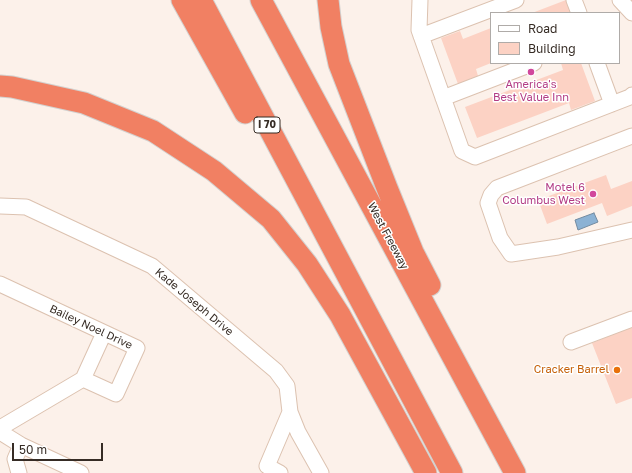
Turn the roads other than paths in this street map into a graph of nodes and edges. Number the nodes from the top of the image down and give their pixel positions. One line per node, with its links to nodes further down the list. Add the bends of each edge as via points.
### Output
1 (182, 0): 21 (highway, via 292,199)
2 (201, 0): 21 (highway, I 70)
3 (261, 0): 37 (highway, West Freeway)
4 (328, 0): 38 (highway, via 339,64 413,252)
5 (420, 0): 11 (street)
6 (516, 0): 11 (street)
7 (574, 0): 9 (street)
8 (620, 0): 10 (street)
9 (579, 12)
10 (632, 13)
11 (421, 36): 16 (street)
12 (531, 64): 16 (street)
13 (597, 64): 17 (street)
14 (0, 86): 35 (highway, via 84,103 153,131 214,171 271,219 307,264 340,315)
15 (632, 95): 17 (street)
16 (443, 98): 17 (street, via 462,151 475,157)
17 (612, 104)
18 (632, 136): 20 (street, via 497,188 488,202 500,238 511,254 558,247)
19 (0, 206): 27 (street, Kade Joseph Drive, via 26,207 152,266 276,371 287,386)
20 (632, 230)
21 (334, 249): 36 (highway, I 70)
22 (0, 284): 24 (street, Bailey Noel Drive)
23 (632, 319): 25 (street)
24 (104, 333): 26 (street); 26 (street, Bailey Noel Drive, via 137,348 116,394)
25 (571, 342)
26 (83, 379): 28 (street)
27 (290, 412): 33 (street, via 267,466); 34 (street, Kade Joseph Drive)
28 (0, 428)
29 (0, 432): 30 (street)
30 (21, 445): 31 (street, via 15,458); 32 (street)
31 (19, 473)
32 (81, 473)
33 (280, 473)
34 (321, 473)
35 (426, 473)
36 (452, 473)
37 (515, 473)
38 (529, 473)

